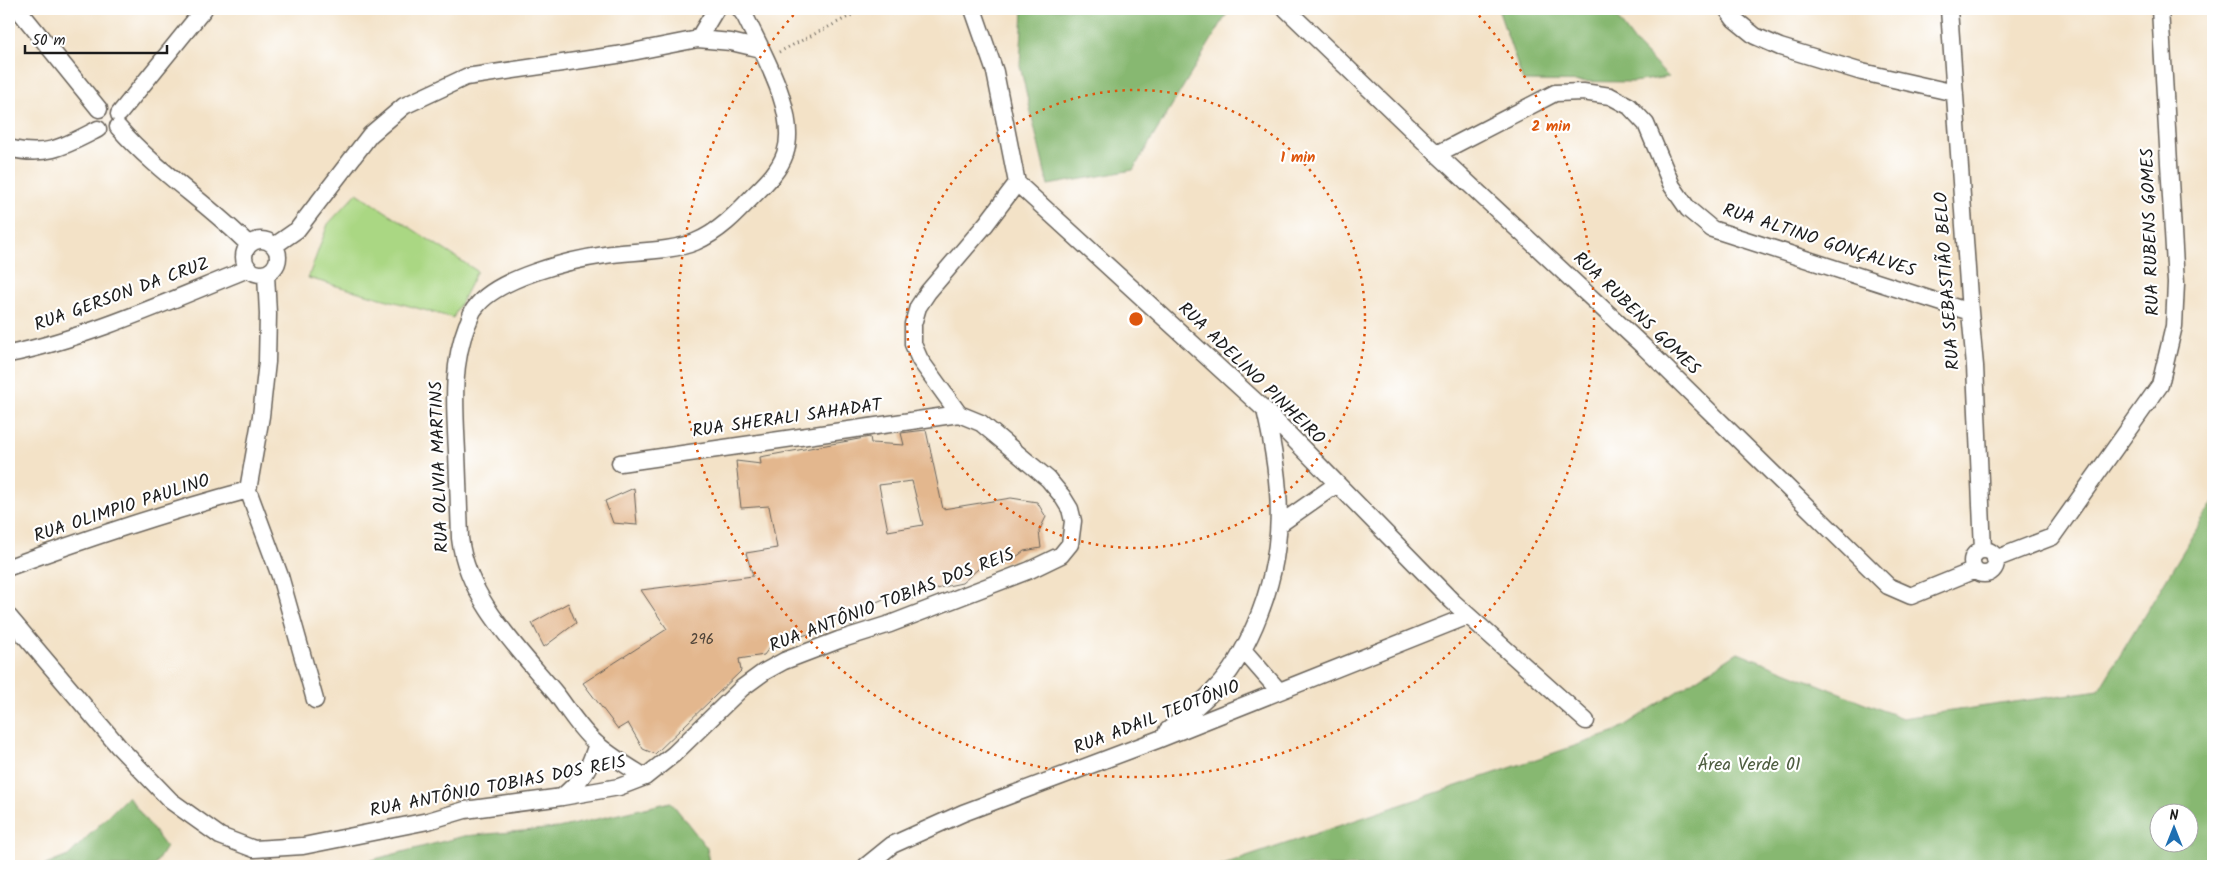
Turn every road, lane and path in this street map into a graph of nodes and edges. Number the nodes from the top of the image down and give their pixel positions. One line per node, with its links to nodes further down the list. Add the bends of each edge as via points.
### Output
1 (18, 9): 14 (street)
2 (204, 9): 15 (street)
3 (716, 9): 11 (street)
4 (740, 9): 12 (street, RUA OLIVIA MARTINS)
5 (864, 9): 12 (path)
6 (973, 9): 19 (street, via 996,72)
7 (1286, 9): 18 (street, RUA RUBENS GOMES)
8 (1727, 9): 13 (street, via 1755,36 1780,47 1862,72)
9 (1949, 9): 13 (street, RUA SEBASTIÃO BELO)
10 (2160, 9): 32 (street, RUA RUBENS GOMES, via 2176,283 2174,326 2160,386 2052,537)
11 (698, 39): 12 (street, via 731,42); 21 (street, via 617,55 466,77 404,106 370,135 298,230)
12 (763, 54): 41 (street, RUA OLIVIA MARTINS, via 784,106 789,130 785,154 773,176 727,224 694,242 604,255 549,268 505,284 474,308 462,339 454,404 462,558 488,609)
13 (1955, 93): 24 (street, RUA SEBASTIÃO BELO)
14 (99, 109): 15 (street, via 106,106 114,108); 16 (street, via 94,122)
15 (118, 120): 16 (street, via 112,132); 20 (street, via 136,149)
16 (98, 129): 17 (street, via 70,144 44,152)
17 (9, 148)
18 (1437, 154): 24 (street, RUA ALTINO GONÇALVES, via 1555,93 1583,92 1610,96 1629,106 1646,124 1672,186 1688,209 1712,228); 32 (street, RUA RUBENS GOMES, via 1644,347 1888,586 1912,596 1975,570 1972,560 1976,553)
19 (1017, 183): 26 (street, RUA ADELINO PINHEIRO); 27 (street, via 928,292 913,324 913,344 920,360)
20 (249, 245): 21 (street, via 262,240); 22 (street, via 244,257)
21 (274, 246): 23 (street, via 278,262)
22 (248, 269): 23 (street); 25 (street, RUA GERSON DA CRUZ, via 123,319)
23 (266, 274): 30 (street, via 267,362)
24 (1970, 312): 32 (street, RUA SEBASTIÃO BELO)
25 (9, 354)
26 (1265, 410): 29 (street, RUA ADELINO PINHEIRO); 31 (street, via 1275,456)
27 (959, 414): 28 (street, RUA SHERALI SAHADAT); 42 (street, RUA ANTÔNIO TOBIAS DOS REIS, via 981,423 1048,479 1062,496 1073,521 1070,544 1061,555 898,621 784,661 742,688 674,754)
28 (620, 463)
29 (1337, 484): 31 (street); 34 (street, RUA ADELINO PINHEIRO)
30 (248, 490): 33 (street, RUA OLIMPIO PAULINO, via 165,514); 38 (street, via 280,576)
31 (1280, 524): 36 (street, via 1278,550 1267,598)
32 (1989, 554)
33 (9, 567)
34 (1468, 616): 37 (street, RUA ADAIL TEOTÔNIO); 39 (street, RUA ADELINO PINHEIRO)
35 (9, 617): 43 (street, RUA ANTÔNIO TOBIAS DOS REIS, via 119,747 171,801 220,836 254,848 303,846 428,821 466,810)
36 (1244, 651): 37 (street); 40 (street, via 1216,689)
37 (1279, 691): 40 (street, RUA ADAIL TEOTÔNIO)
38 (315, 700)
39 (1586, 721)
40 (1157, 740): 44 (street, RUA ADAIL TEOTÔNIO, via 963,813 892,845)
41 (597, 744): 42 (street, RUA OLIVIA MARTINS); 43 (street, via 584,777)
42 (645, 777): 43 (street, RUA ANTÔNIO TOBIAS DOS REIS, via 620,787)
43 (562, 798)
44 (866, 866)

